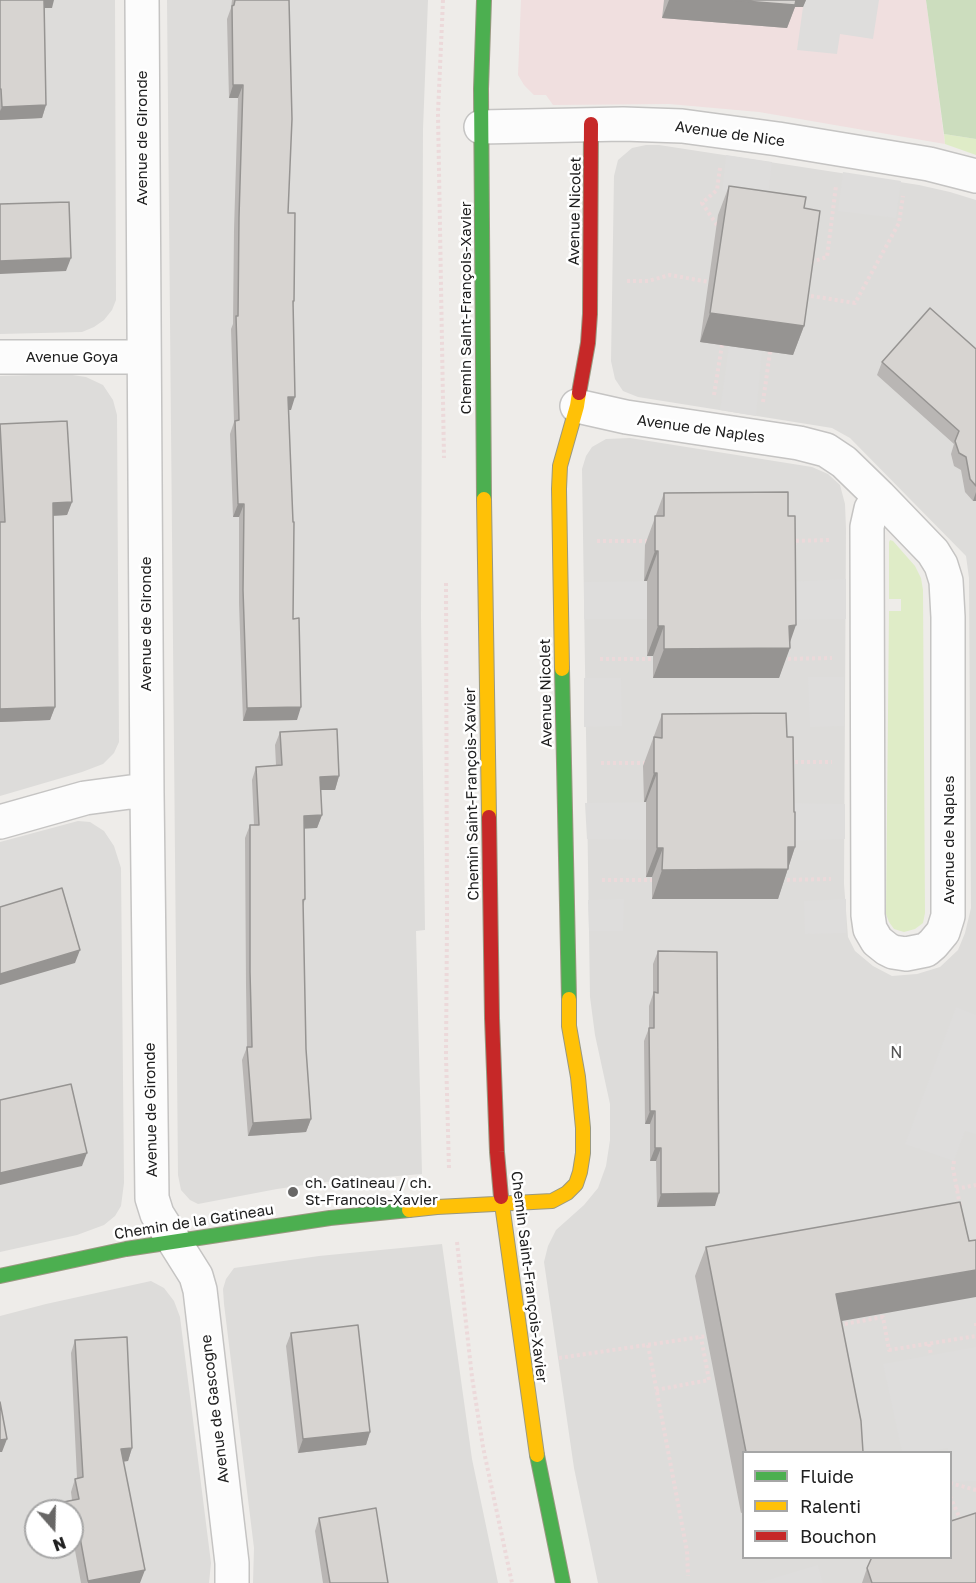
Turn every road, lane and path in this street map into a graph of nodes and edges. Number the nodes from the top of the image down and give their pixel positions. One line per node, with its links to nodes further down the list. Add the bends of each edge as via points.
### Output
1 (142, 0): 18 (street, Avenue de Gironde)
2 (442, 0): 22 (path, Chemin Saint-François-Xavier, via 438,113)
3 (484, 0): 5 (street, Chemin Saint-François-Xavier)
4 (591, 124): 5 (street, Avenue de Nice); 6 (street, Avenue de Nice, via 663,125); 12 (street, Avenue Nicolet)
5 (481, 127): 47 (street, Chemin Saint-François-Xavier, via 493,1042)
6 (725, 132): 7 (street, Avenue de Nice); 10 (path, via 717,190 702,203)
7 (841, 150): 8 (street, Avenue de Nice); 11 (path, via 827,257)
8 (909, 161): 9 (street, Avenue de Nice); 14 (path, via 899,223 855,303)
9 (976, 176)
10 (717, 225)
11 (807, 263)
12 (591, 280): 13 (path, via 648,281 670,275); 19 (street, Avenue Nicolet, via 588,344)
13 (708, 282)
14 (802, 294)
15 (722, 345): 20 (path)
16 (770, 352): 21 (path)
17 (0, 357): 18 (street, Avenue Goya)
18 (144, 357): 37 (street, Avenue de Gironde)
19 (578, 406): 20 (street, Avenue de Naples); 25 (street, Avenue Nicolet, via 560,466)
20 (709, 429): 21 (street, Avenue de Naples)
21 (758, 437): 23 (street, Avenue de Naples, via 826,450)
22 (444, 462)
23 (879, 496): 24 (street, Avenue de Naples, via 871,509); 39 (street, Avenue de Naples, via 933,552 946,581 948,916 939,939 926,950 913,954 900,954 881,945 870,929)
24 (867, 539): 27 (path); 29 (street, Avenue de Naples)
25 (561, 541): 26 (path); 32 (street, Avenue Nicolet)
26 (653, 541)
27 (788, 541)
28 (446, 580): 44 (path, Chemin Saint-François-Xavier)
29 (867, 658): 31 (path); 34 (street, Avenue de Naples)
30 (653, 659): 32 (path)
31 (779, 659)
32 (563, 660): 36 (street, Avenue Nicolet)
33 (788, 762): 34 (path)
34 (867, 762): 39 (street, Avenue de Naples)
35 (652, 763): 36 (path)
36 (563, 764): 40 (street, Avenue Nicolet)
37 (147, 793): 38 (street, via 85,798); 50 (street, Avenue de Gironde, via 152,1198)
38 (0, 822)
39 (867, 879): 42 (path)
40 (566, 880): 41 (path); 47 (street, Avenue Nicolet, via 569,1026 583,1128 580,1172 576,1184 552,1201)
41 (652, 880)
42 (777, 880)
43 (954, 1161): 46 (path)
44 (449, 1173)
45 (976, 1185): 46 (path)
46 (956, 1189): 48 (path)
47 (502, 1204): 50 (street, Chemin de la Gatineau, via 330,1218); 70 (street, Chemin Saint-François-Xavier, via 535,1444)
48 (960, 1210)
49 (457, 1239): 69 (path, via 483,1447)
50 (175, 1242): 51 (street, Chemin de la Gatineau, via 96,1254); 68 (street, Avenue de Gascogne, via 200,1290)
51 (0, 1276)
52 (976, 1323): 54 (path)
53 (837, 1325): 58 (path, via 883,1317 889,1350)
54 (976, 1328)
55 (701, 1336): 56 (path); 59 (path); 62 (path, via 710,1380)
56 (707, 1336)
57 (976, 1336): 58 (path)
58 (929, 1344): 60 (path)
59 (648, 1345): 61 (path); 62 (path)
60 (931, 1355)
61 (553, 1359)
62 (656, 1390): 67 (path, via 687,1551)
63 (952, 1483): 64 (path)
64 (976, 1490)
65 (952, 1499): 66 (path)
66 (961, 1523)
67 (688, 1576)
68 (232, 1583)
69 (512, 1583)
70 (563, 1583)

